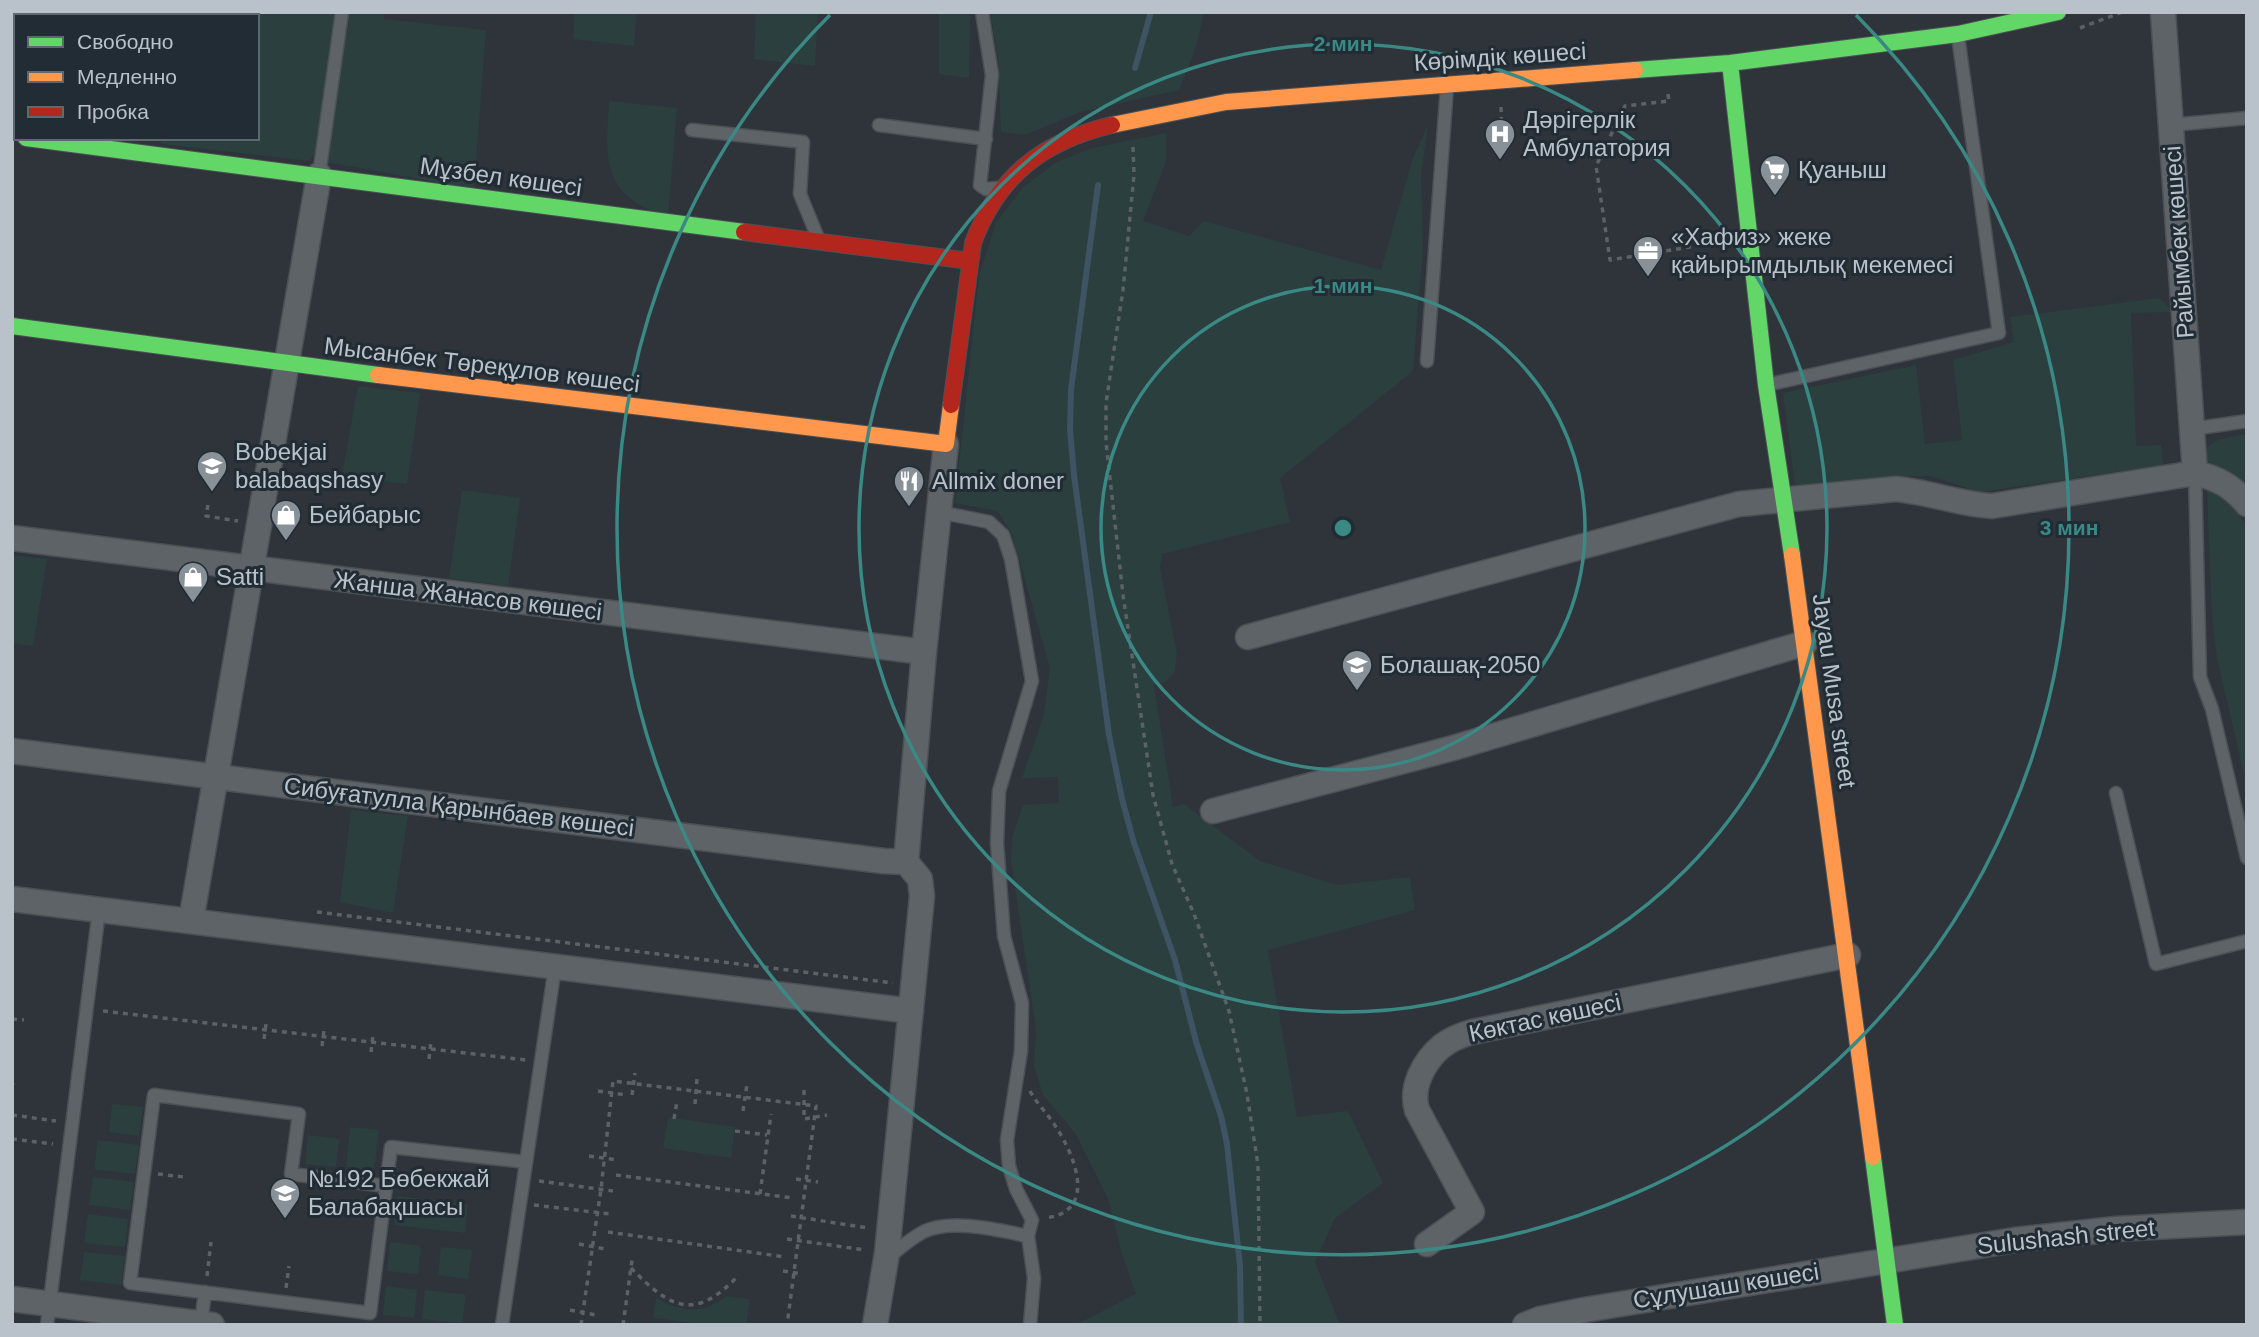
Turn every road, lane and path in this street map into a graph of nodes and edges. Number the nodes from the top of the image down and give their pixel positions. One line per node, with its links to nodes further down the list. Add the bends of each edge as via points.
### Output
1 (342, 12): 18 (lane)
2 (982, 12): 16 (lane, via 992,75)
3 (2058, 12): 7 (street, Көрімдік көшесі)
4 (2122, 12): 6 (path)
5 (2163, 12): 14 (street, Райымбек көшесі)
6 (2077, 29)
7 (1958, 34): 8 (street, Көрімдік көшесі); 27 (lane, via 1999,333)
8 (1730, 63): 9 (street, Көрімдік көшесі); 22 (street, Jayau Musa street)
9 (1684, 66): 10 (street, Көрімдік көшесі); 22 (path, via 1687,89 1668,92 1669,101 1625,106 1596,166 1610,260 1702,244)
10 (1447, 84): 12 (street, Көрімдік көшесі, via 1226,102); 25 (lane)
11 (2247, 118): 14 (lane)
12 (1132, 121): 19 (street, Көрімдік көшесі, via 1067,139 1028,162); 153 (path, via 1134,175 1106,403 1106,443 1153,795 1172,864 1229,1011 1247,1094 1258,1165)
13 (880, 125): 16 (lane)
14 (2171, 125): 29 (street, Райымбек көшесі)
15 (692, 130): 21 (lane, via 803,142 800,194)
16 (986, 139): 20 (lane)
17 (42, 140): 18 (street, Мұзбел көшесі)
18 (319, 175): 21 (street, Мұзбел көшесі); 26 (street)
19 (1010, 180): 20 (lane, via 996,189); 23 (street, Көрімдік көшесі, via 982,219)
20 (980, 185): 23 (street)
21 (820, 242): 23 (street, Мұзбел көшесі)
22 (1750, 243): 27 (street, Jayau Musa street)
23 (972, 252): 30 (street, Көрімдік көшесі)
24 (12, 326): 26 (street, Мысанбек Төреқұлов көшесі)
25 (1427, 361)
26 (287, 365): 30 (street, Мысанбек Төреқұлов көшесі); 36 (street)
27 (1766, 385): 32 (street, Jayau Musa street)
28 (2247, 421): 29 (lane)
29 (2192, 429): 31 (street, Райымбек көшесі)
30 (946, 444): 35 (street)
31 (2195, 472): 32 (street, via 1992,506 1896,489); 33 (street, via 2215,477); 46 (lane, via 2200,677 2212,709)
32 (1783, 499): 39 (street, via 1740,504); 40 (street, Jayau Musa street)
33 (2247, 504)
34 (208, 505): 36 (path, via 206,516)
35 (939, 512): 41 (street); 70 (lane, via 989,522 1003,536 1027,646 1032,681 999,791 997,843 1004,936 1022,1003)
36 (260, 523): 38 (street)
37 (12, 538): 38 (street, Жанша Жанасов көшесі)
38 (252, 569): 41 (street, Жанша Жанасов көшесі); 43 (street)
39 (1248, 637)
40 (1805, 643): 45 (street, via 1453,748); 53 (street, Jayau Musa street)
41 (925, 652): 47 (street)
42 (12, 751): 43 (street, Сибуғатулла Қарынбаев көшесі)
43 (216, 777): 47 (street, Сибуғатулла Қарынбаев көшесі); 51 (street)
44 (2116, 793): 52 (lane, via 2156,964)
45 (1213, 811)
46 (2247, 858)
47 (906, 862): 55 (street, via 920,879 922,896)
48 (12, 899): 49 (street)
49 (99, 910): 51 (street); 56 (lane)
50 (316, 912): 55 (path)
51 (191, 921): 54 (street)
52 (2247, 941)
53 (1848, 955): 126 (street, Көктас көшесі, via 1472,1032 1441,1046 1424,1068 1413,1097 1472,1212); 131 (street, Jayau Musa street)
54 (555, 967): 57 (street); 73 (lane)
55 (913, 985): 57 (street)
56 (87, 1009): 61 (path); 92 (lane)
57 (911, 1012): 128 (street)
58 (12, 1018): 59 (path)
59 (24, 1020)
60 (266, 1024): 61 (path)
61 (265, 1030): 64 (path); 65 (path)
62 (324, 1030): 64 (path)
63 (373, 1035): 67 (path)
64 (323, 1036): 67 (path); 68 (path)
65 (264, 1039)
66 (431, 1041): 69 (path)
67 (372, 1042): 69 (path); 71 (path)
68 (322, 1046)
69 (430, 1048): 72 (path); 73 (path)
70 (1021, 1051): 118 (lane, via 1007,1140 1016,1189); 118 (path, via 1026,1083 1065,1142 1078,1193 1075,1202 1056,1217)
71 (371, 1052)
72 (429, 1059)
73 (541, 1062): 100 (lane)
74 (635, 1073): 76 (path)
75 (697, 1079): 80 (path)
76 (634, 1083): 80 (path); 81 (path, via 630,1095); 81 (path, via 613,1081)
77 (747, 1084): 82 (path)
78 (804, 1090): 85 (path)
79 (598, 1091): 81 (path)
80 (696, 1091): 82 (path); 84 (path)
81 (612, 1093): 98 (path)
82 (745, 1097): 85 (path); 86 (path)
83 (677, 1101): 91 (path)
84 (695, 1104)
85 (804, 1105): 90 (path, via 816,1106); 90 (path, via 804,1119)
86 (743, 1111)
87 (771, 1114): 94 (path)
88 (12, 1115): 92 (path)
89 (827, 1115): 90 (path)
90 (815, 1117): 106 (path)
91 (674, 1119)
92 (72, 1123): 96 (lane)
93 (735, 1131): 94 (path)
94 (768, 1135): 111 (path)
95 (12, 1139): 96 (path)
96 (69, 1146): 144 (lane)
97 (589, 1156): 98 (path)
98 (605, 1158): 99 (path); 109 (path)
99 (618, 1160)
100 (526, 1162): 104 (lane); 108 (lane, via 391,1147)
101 (144, 1172): 103 (path); 108 (lane, via 154,1096 299,1114 291,1174); 139 (lane, via 130,1283)
102 (616, 1175): 111 (path)
103 (184, 1177)
104 (523, 1179): 109 (path); 113 (lane)
105 (796, 1180): 106 (path)
106 (807, 1181): 107 (path); 117 (path)
107 (818, 1182)
108 (386, 1186): 141 (lane, via 370,1313)
109 (601, 1189): 110 (path); 114 (path)
110 (614, 1191)
111 (760, 1194): 112 (path)
112 (793, 1198)
113 (520, 1204): 114 (path); 147 (lane)
114 (598, 1213): 115 (path); 127 (path)
115 (610, 1214)
116 (791, 1216): 117 (path)
117 (802, 1218): 123 (path); 128 (path)
118 (1032, 1220): 121 (lane)
119 (2247, 1222): 131 (street, Sulushash street, via 2116,1229)
120 (608, 1231): 130 (path)
121 (1028, 1236): 128 (lane, via 986,1227 948,1226); 152 (lane, via 1034,1278)
122 (787, 1239): 123 (path)
123 (799, 1241): 128 (path); 136 (path)
124 (211, 1242): 139 (path)
125 (579, 1244): 127 (path)
126 (1427, 1244)
127 (593, 1247): 129 (path); 143 (path)
128 (887, 1247): 151 (street)
129 (605, 1249)
130 (785, 1257)
131 (1886, 1259): 154 (street, Сұлушаш көшесі, via 1584,1310); 155 (street, Jayau Musa street)
132 (632, 1260): 134 (path)
133 (289, 1266): 141 (path)
134 (631, 1268): 138 (path, via 652,1290 685,1305 710,1300); 149 (path)
135 (783, 1271): 136 (path)
136 (795, 1273): 137 (path); 150 (path)
137 (803, 1274)
138 (739, 1275)
139 (205, 1292): 141 (lane); 146 (lane)
140 (12, 1299): 144 (street)
141 (284, 1303)
142 (570, 1310): 143 (path)
143 (583, 1312): 145 (path); 148 (path)
144 (48, 1314): 146 (street)
145 (596, 1315)
146 (207, 1324)
147 (502, 1325)
148 (581, 1325)
149 (623, 1325)
150 (787, 1325)
151 (875, 1325)
152 (1030, 1325)
153 (1260, 1325)
154 (1525, 1325)
155 (1895, 1325)

